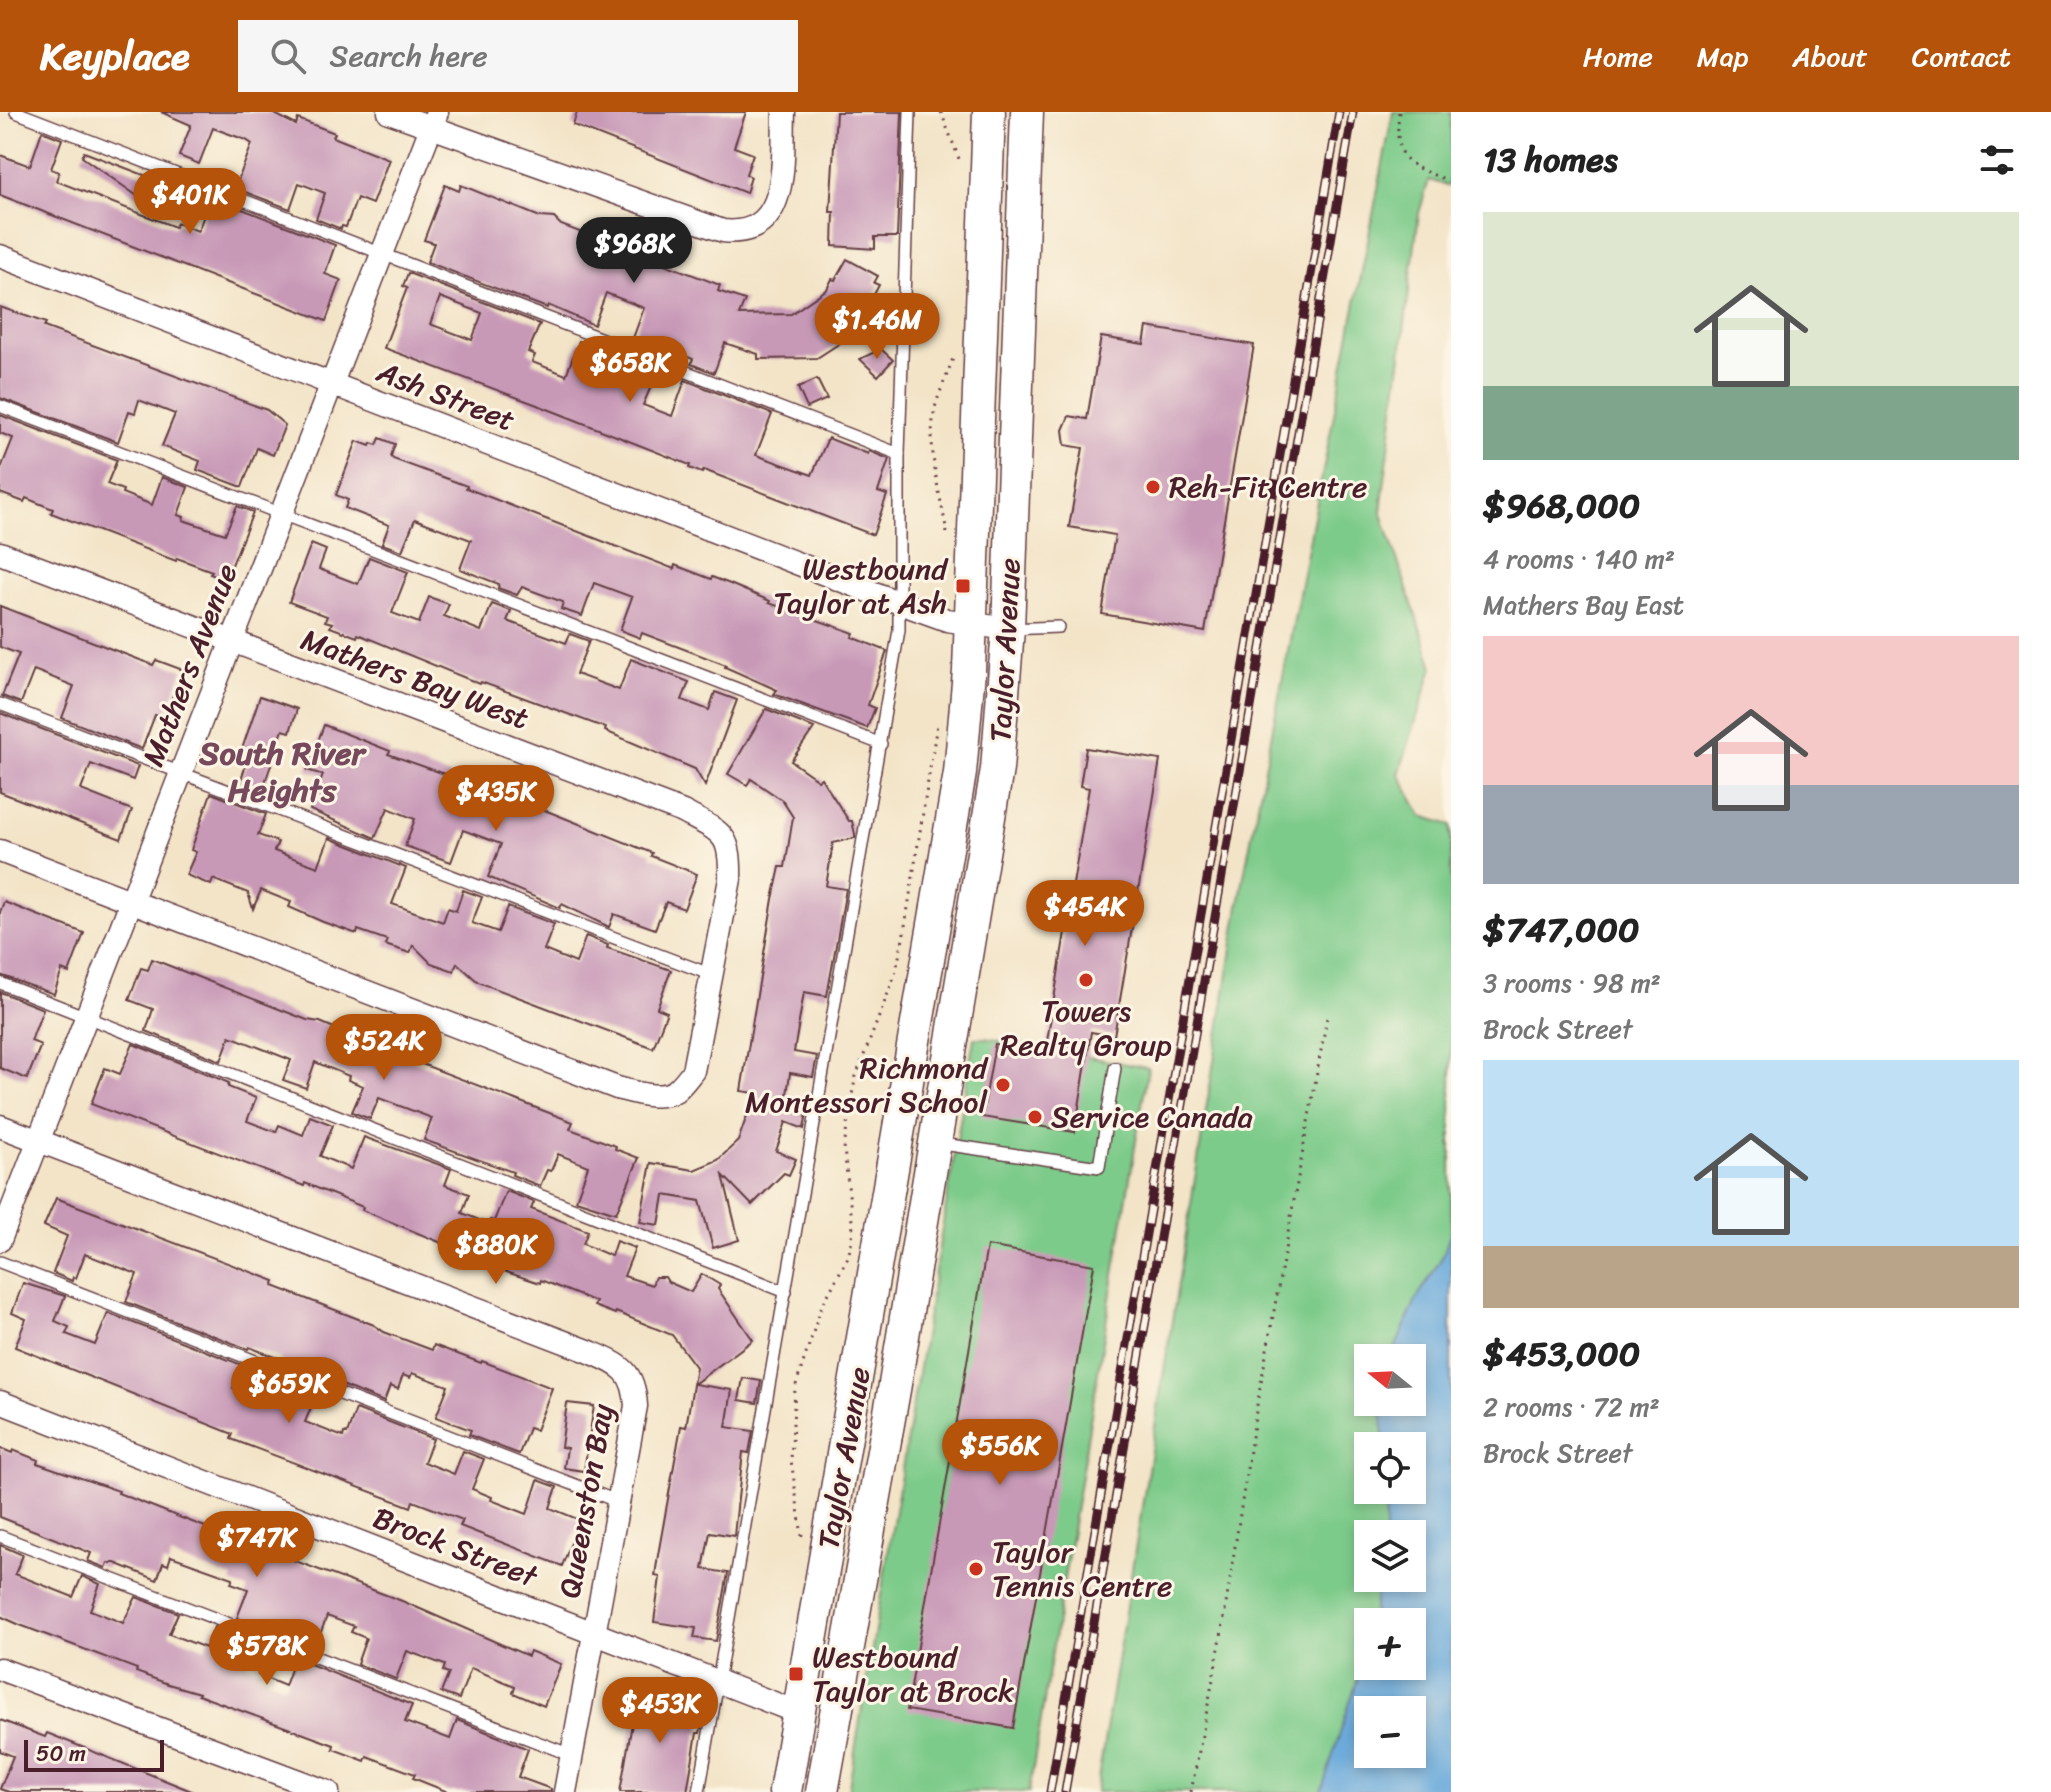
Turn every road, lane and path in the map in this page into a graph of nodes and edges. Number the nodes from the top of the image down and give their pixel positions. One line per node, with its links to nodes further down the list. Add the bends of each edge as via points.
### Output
1 (16, 112): 12 (lane)
2 (389, 112): 9 (street)
3 (784, 112): 9 (street, via 781,185 773,211 750,229 736,232)
4 (910, 112): 17 (lane)
5 (941, 112): 10 (path)
6 (989, 112): 22 (main road, Taylor Avenue)
7 (1027, 112): 24 (main road, Taylor Avenue)
8 (1399, 112): 11 (path, via 1397,143 1408,162)
9 (434, 120): 12 (street, Mathers Avenue)
10 (964, 175)
11 (1451, 181)
12 (382, 253): 15 (street, Mathers Avenue); 17 (lane)
13 (0, 256): 15 (street, Ash Street)
14 (957, 348): 19 (path, via 933,428 935,477)
15 (332, 384): 18 (street, Mathers Avenue); 21 (street, Ash Street)
16 (0, 406): 18 (lane)
17 (899, 454): 21 (lane)
18 (281, 514): 25 (street, Mathers Avenue); 28 (lane)
19 (947, 535)
20 (0, 553): 25 (street, Mathers Bay West)
21 (900, 603): 22 (street, Ash Street); 28 (lane)
22 (971, 623): 24 (street, Ash Street); 37 (main road, Taylor Avenue, via 960,773)
23 (1058, 627): 24 (lane)
24 (1008, 629): 40 (main road, Taylor Avenue, via 997,769)
25 (231, 643): 29 (street, Mathers Avenue); 32 (street, Mathers Bay West, via 683,812 723,836 731,851 730,879)
26 (0, 704): 29 (lane)
27 (937, 722): 48 (path, via 897,963 850,1104 844,1149 851,1244 821,1308 795,1388 791,1460)
28 (881, 744): 44 (lane)
29 (180, 774): 31 (street, Mathers Avenue); 32 (lane)
30 (0, 851): 31 (street, Mathers Bay West)
31 (130, 902): 32 (street, Mathers Bay West, via 642,1095 674,1092 693,1071); 34 (street, Mathers Avenue)
32 (712, 975)
33 (0, 983): 34 (lane)
34 (86, 1017): 39 (street, Mathers Avenue); 44 (lane)
35 (1327, 1017): 59 (path)
36 (1115, 1068): 40 (lane, via 1099,1167)
37 (902, 1124): 41 (main road, Taylor Avenue, via 913,1160); 52 (main road, Taylor Avenue)
38 (0, 1126): 39 (street, Queenston Bay)
39 (38, 1140): 42 (street, Mathers Avenue); 46 (street, Queenston Bay, via 619,1366 635,1388 636,1406)
40 (935, 1143): 41 (main road, Taylor Avenue)
41 (928, 1182): 58 (main road, Taylor Avenue)
42 (0, 1240)
43 (0, 1262): 46 (lane)
44 (786, 1292): 51 (lane)
45 (0, 1402): 49 (street, Brock Street)
46 (619, 1502): 49 (street, Queenston Bay)
47 (0, 1536): 53 (lane)
48 (803, 1542)
49 (594, 1633): 51 (street, Brock Street); 53 (street, Queenston Bay)
50 (0, 1669): 54 (street)
51 (719, 1682): 52 (street, Brock Street); 56 (lane)
52 (799, 1713): 57 (main road, Taylor Avenue)
53 (571, 1755): 55 (street, Queenston Bay)
54 (328, 1792)
55 (565, 1792)
56 (699, 1792)
57 (785, 1792)
58 (822, 1792)
59 (1191, 1792)

